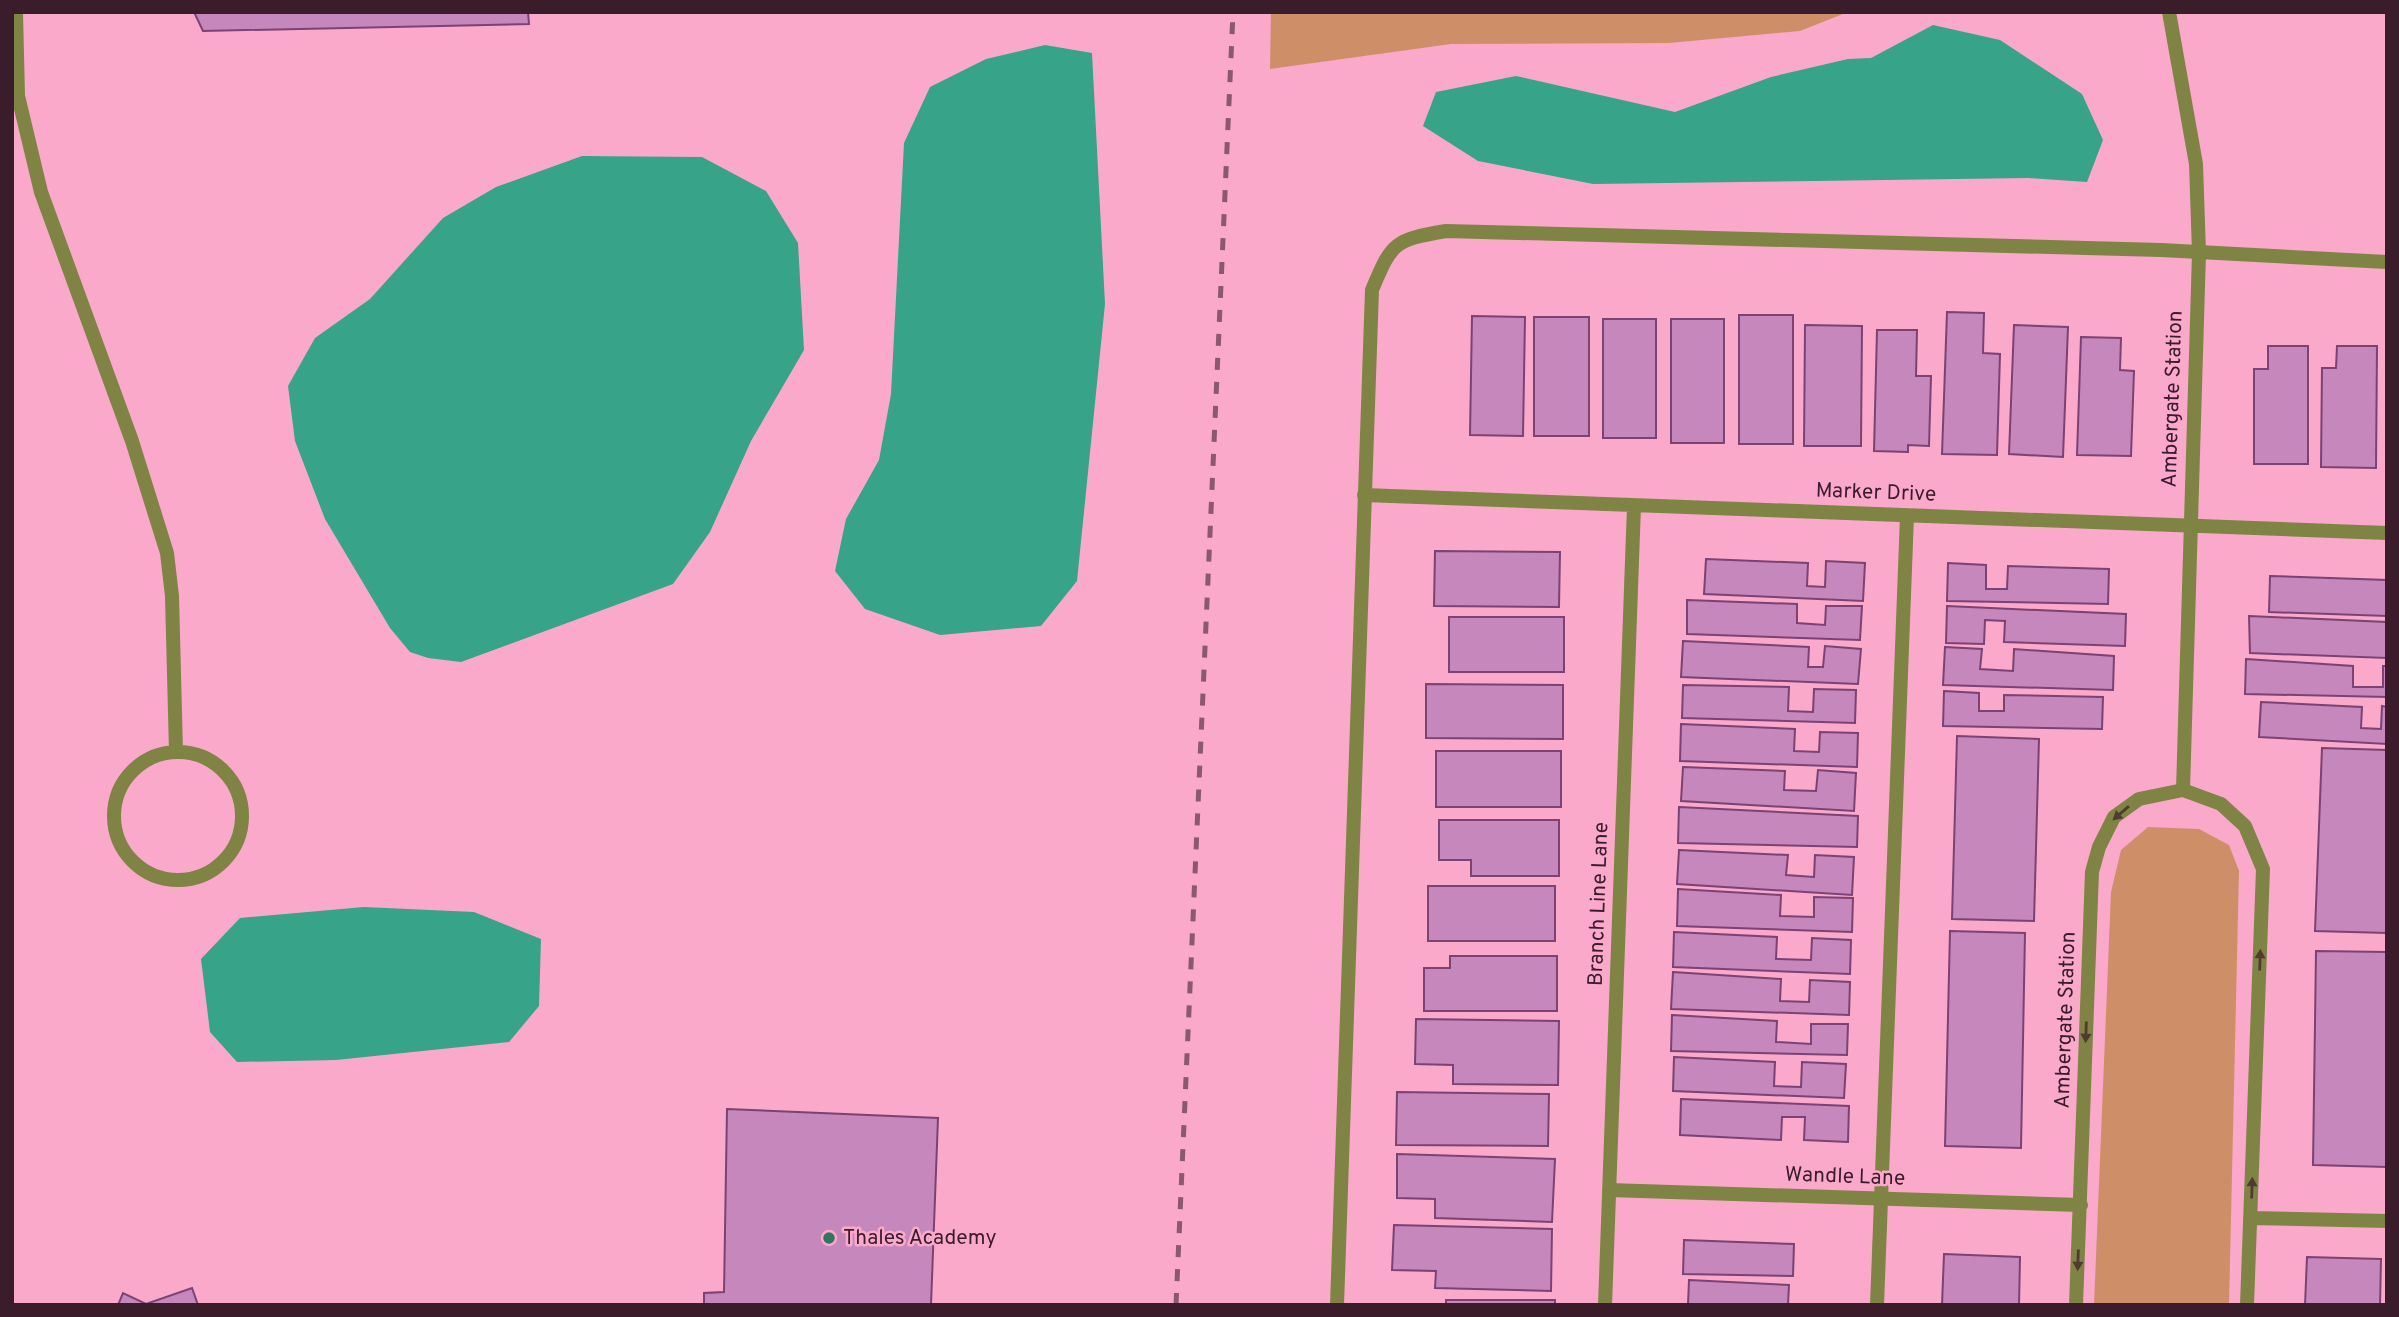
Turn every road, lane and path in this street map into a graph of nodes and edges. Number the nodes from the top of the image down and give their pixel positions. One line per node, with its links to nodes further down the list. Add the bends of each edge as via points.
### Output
1 (16, 12): 10 (street, via 18,96 41,191 132,441 167,553)
2 (2169, 12): 3 (street, Ambergate Station, via 2196,164)
3 (2199, 253): 4 (street); 5 (street, via 1446,230 1413,237 1388,252 1372,290); 8 (street, Ambergate Station)
4 (2387, 262)
5 (1364, 495): 6 (street, Marker Drive); 17 (street)
6 (1634, 506): 7 (street, Marker Drive); 12 (street, Branch Line Lane)
7 (1907, 516): 8 (street, Marker Drive); 13 (street)
8 (2191, 526): 9 (street, Marker Drive); 11 (street, Ambergate Station)
9 (2387, 533)
10 (176, 752): 10 (street, via 156,755 124,780 113,818 127,856 160,878 181,881 222,864 239,835 242,803 233,782 218,765 198,755)
11 (2183, 790): 14 (street, Ambergate Station, one-way to 14, via 2139,799 2114,817 2092,872); 15 (street, one-way to 11, via 2263,869 2245,826 2221,804)
12 (1609, 1190): 13 (street, Wandle Lane); 18 (street, Branch Line Lane)
13 (1881, 1200): 14 (street, Wandle Lane); 19 (street)
14 (2081, 1205): 20 (street, Ambergate Station, one-way to 20)
15 (2251, 1218): 16 (street); 21 (street)
16 (2387, 1221)
17 (1337, 1305)
18 (1605, 1305)
19 (1877, 1305)
20 (2076, 1305)
21 (2247, 1305)

